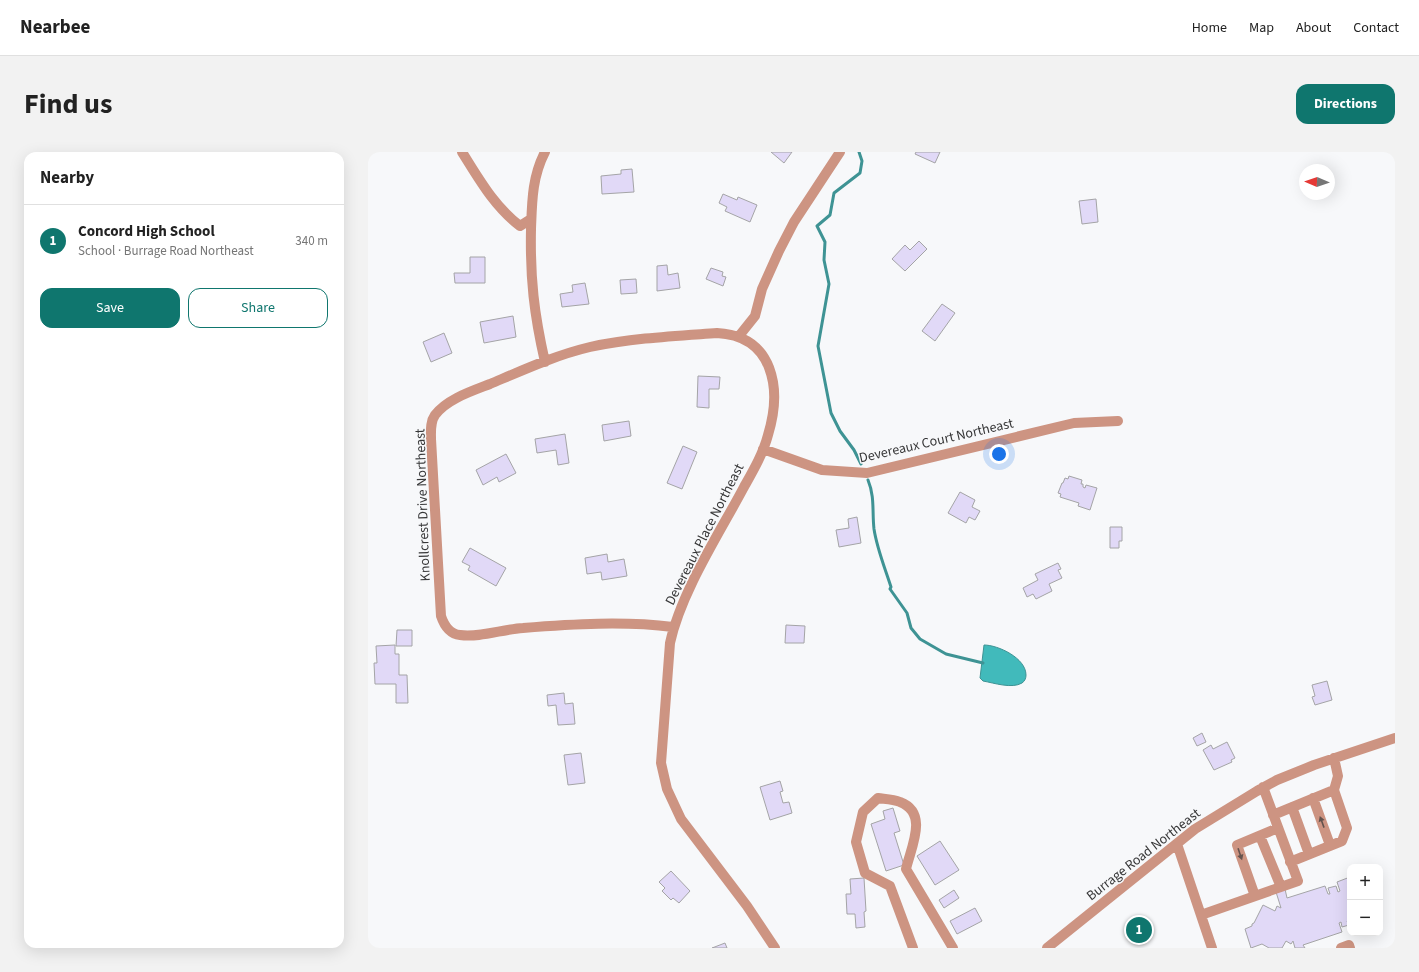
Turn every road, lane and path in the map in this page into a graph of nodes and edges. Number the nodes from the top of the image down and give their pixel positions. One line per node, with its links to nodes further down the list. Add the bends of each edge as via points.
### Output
1 (462, 152): 4 (street, via 504,214 520,226)
2 (545, 152): 4 (street, via 533,186)
3 (840, 152): 5 (street, via 794,222 762,289 755,316)
4 (532, 218): 6 (street, via 532,295)
5 (740, 336): 6 (street, Devereaux Place Northeast, via 717,333 640,339 590,347); 8 (street, Devereaux Place Northeast, via 755,345 768,363 773,381 772,422)
6 (545, 362): 9 (street, Knollcrest Drive Northeast, via 464,395 441,409 432,422 434,499 441,616 444,623 458,635 467,636 522,628 613,623)
7 (1118, 421): 8 (street, Devereaux Court Northeast, via 1074,423 867,472 822,470)
8 (763, 449): 9 (street, Devereaux Place Northeast, via 689,590)
9 (674, 627): 26 (street, Devereaux Place Northeast, via 670,643 662,730 661,763 667,789 681,819 743,900)
10 (1395, 738): 11 (street, Burrage Road Northeast)
11 (1334, 758): 12 (street, Burrage Road Northeast); 13 (street, via 1338,776)
12 (1263, 787): 16 (street); 19 (street, Burrage Road Northeast, via 1195,829)
13 (1334, 790): 14 (street); 20 (street, via 1347,828 1342,841)
14 (1314, 798): 15 (street); 20 (street, one-way to 14)
15 (1292, 807): 16 (street); 21 (street)
16 (1273, 815): 17 (street)
17 (1278, 828): 18 (street); 22 (street)
18 (1260, 836): 23 (street); 24 (street, one-way to 24, via 1238,846)
19 (1177, 844): 25 (street); 29 (street, Burrage Road Northeast)
20 (1330, 845): 21 (street)
21 (1309, 854): 22 (street)
22 (1290, 862): 23 (street, via 1298,881)
23 (1281, 887): 24 (street)
24 (1255, 896): 25 (street)
25 (1201, 915): 30 (street)
26 (775, 948)
27 (913, 948): 28 (street, via 890,886 865,873 856,842 863,812 878,798 900,802 913,810 917,823 906,869)
28 (953, 948)
29 (1047, 948)
30 (1212, 948)
31 (1341, 948): 32 (street, via 1349,945)
32 (1350, 948)

